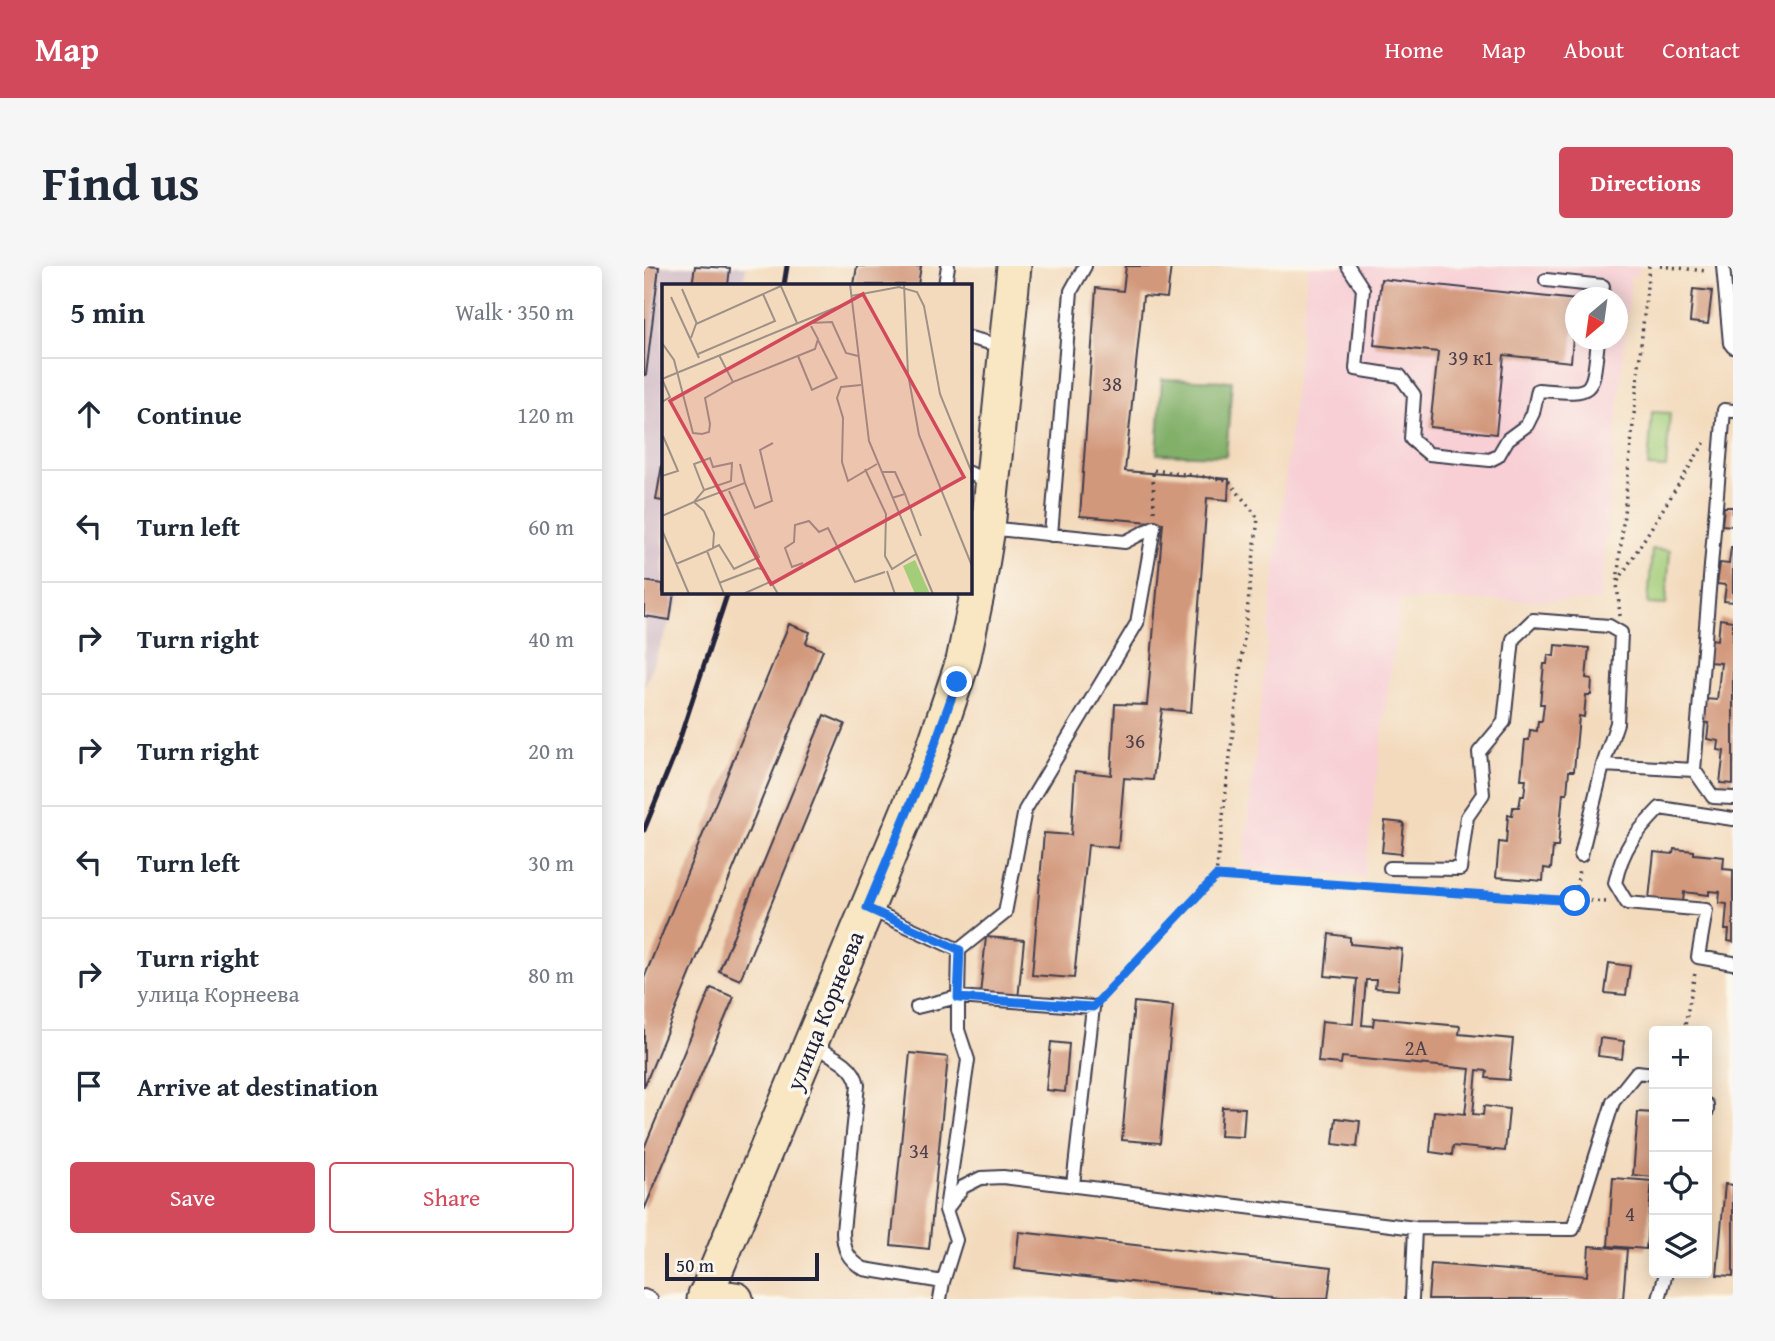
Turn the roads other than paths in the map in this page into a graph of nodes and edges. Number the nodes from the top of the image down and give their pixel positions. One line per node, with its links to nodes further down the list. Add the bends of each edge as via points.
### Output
1 (948, 266): 7 (lane)
2 (1014, 266): 10 (street, улица Корнеева)
3 (1085, 266): 16 (lane, via 1071,290)
4 (1348, 266): 12 (lane, via 1363,289 1356,369 1400,376 1414,395 1411,439 1429,454 1490,460 1498,456 1508,439 1527,425 1538,390 1577,393 1590,386)
5 (1726, 271): 11 (lane)
6 (1546, 280): 8 (lane)
7 (945, 284)
8 (1602, 287)
9 (971, 338): 10 (lane)
10 (1006, 347): 14 (street, улица Корнеева)
11 (1733, 347)
12 (1597, 350)
13 (1729, 411): 18 (lane)
14 (981, 479): 15 (street, улица Корнеева)
15 (988, 528): 16 (lane); 23 (street, улица Корнеева, via 957,682)
16 (1051, 535): 24 (lane, via 1125,542 1154,527 1138,623 1025,810 1005,913)
17 (1603, 765): 18 (lane); 21 (lane); 22 (lane, via 1617,723 1622,633 1609,626 1533,620 1513,639 1504,722 1479,752 1483,794 1467,817 1460,869)
18 (1694, 770): 19 (lane, via 1713,797)
19 (1733, 798)
20 (1733, 819): 25 (lane, via 1660,807 1621,857 1615,883 1627,903 1706,910 1698,957)
21 (1581, 855)
22 (1390, 868)
23 (867, 908): 24 (lane); 28 (street, улица Корнеева)
24 (960, 950): 26 (lane)
25 (1733, 963)
26 (958, 998): 27 (lane); 30 (lane, via 1093,1007); 31 (lane, via 958,1030 968,1060)
27 (917, 1007)
28 (812, 1044): 34 (lane, via 848,1066 858,1085 843,1231 845,1251 863,1269); 36 (street, улица Корнеева)
29 (1649, 1073): 32 (lane, via 1637,1072 1613,1102 1573,1229)
30 (1073, 1185): 31 (lane, via 981,1178 962,1187); 32 (lane)
31 (946, 1210): 34 (lane, via 956,1240)
32 (1415, 1228): 39 (lane)
33 (1665, 1278): 40 (lane)
34 (943, 1282): 38 (lane)
35 (644, 1296): 37 (lane)
36 (715, 1298)
37 (651, 1299)
38 (940, 1299)
39 (1412, 1299)
40 (1659, 1299)

